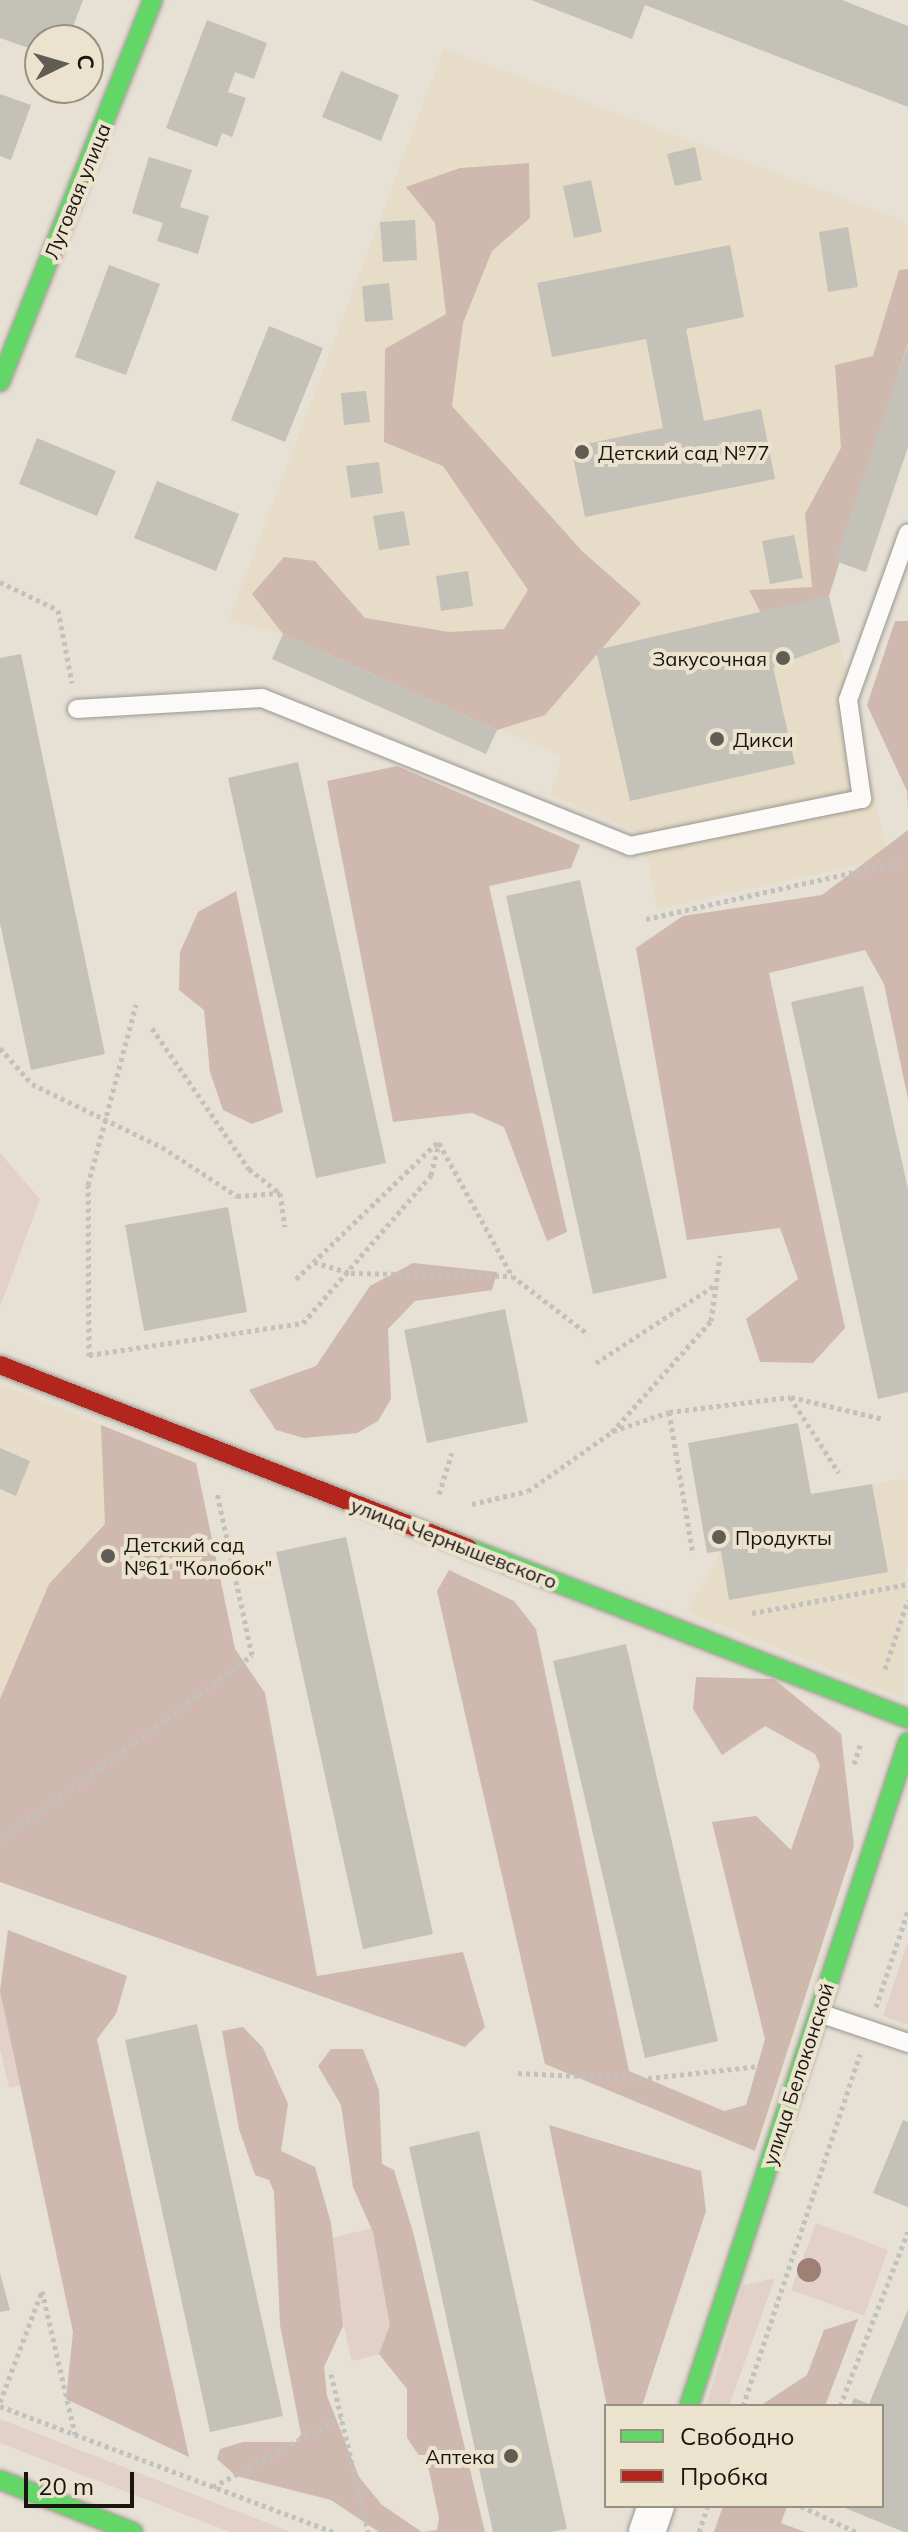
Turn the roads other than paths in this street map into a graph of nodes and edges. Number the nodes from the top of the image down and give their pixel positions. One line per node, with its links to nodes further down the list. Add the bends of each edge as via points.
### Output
1 (153, 0): 2 (street, Луговая улица)
2 (1, 378)
3 (908, 533): 4 (lane, via 848,700 862,799 630,846 262,698)
4 (77, 709)
5 (0, 1365): 6 (street, улица Чернышевского)
6 (908, 1719)
7 (908, 1742): 8 (street, улица Белоконской)
8 (819, 2013): 9 (lane); 10 (street, улица Белоконской)
9 (908, 2043)
10 (690, 2404)
11 (0, 2480): 13 (street)
12 (655, 2508): 14 (street)
13 (133, 2532)
14 (647, 2532)

